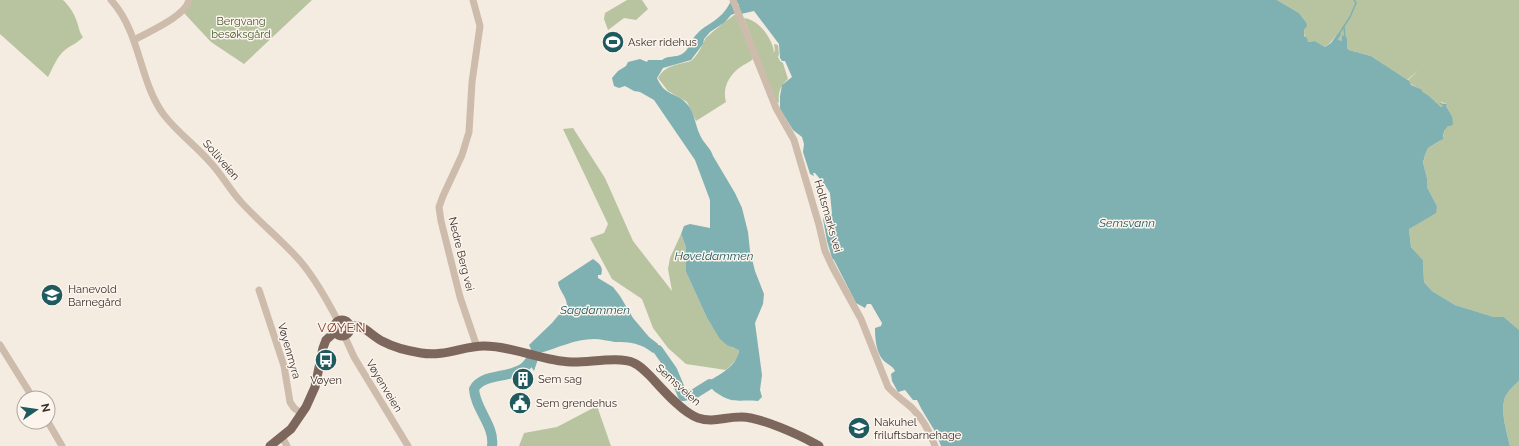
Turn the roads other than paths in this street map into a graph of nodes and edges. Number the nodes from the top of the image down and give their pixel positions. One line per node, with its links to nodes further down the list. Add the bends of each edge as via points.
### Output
1 (111, 0): 5 (street, Solliveien, via 122,15)
2 (189, 0): 5 (street, via 177,16)
3 (473, 0): 11 (street, Nedre Berg vei, via 480,26 472,82 469,132 462,155 439,207 460,297)
4 (733, 0): 21 (street, Holtsmarks vei, via 776,108 794,140 824,251 861,319 888,386 901,403 918,415)
5 (134, 40): 7 (street, Solliveien, via 156,104 165,117 210,162 239,200 300,261 325,296)
6 (259, 290): 13 (street, Vøyenmyra, via 284,366 290,402)
7 (338, 321): 8 (main road, via 345,321); 9 (main road, via 334,327)
8 (349, 326): 9 (main road, via 349,331); 11 (main road, via 365,328 383,342 410,351 447,353)
9 (340, 334): 13 (main road, via 326,340 315,387); 19 (street, Vøyenveien)
10 (0, 345): 12 (street)
11 (477, 347): 20 (main road, Semsveien, via 498,347 570,362 620,360 634,363 696,417 713,420 740,416 751,418 798,435)
12 (28, 390)
13 (302, 414): 15 (main road)
14 (53, 430): 16 (street)
15 (282, 437): 17 (main road); 18 (street)
16 (62, 446)
17 (270, 446)
18 (287, 446)
19 (408, 446)
20 (819, 446)
21 (935, 446)

